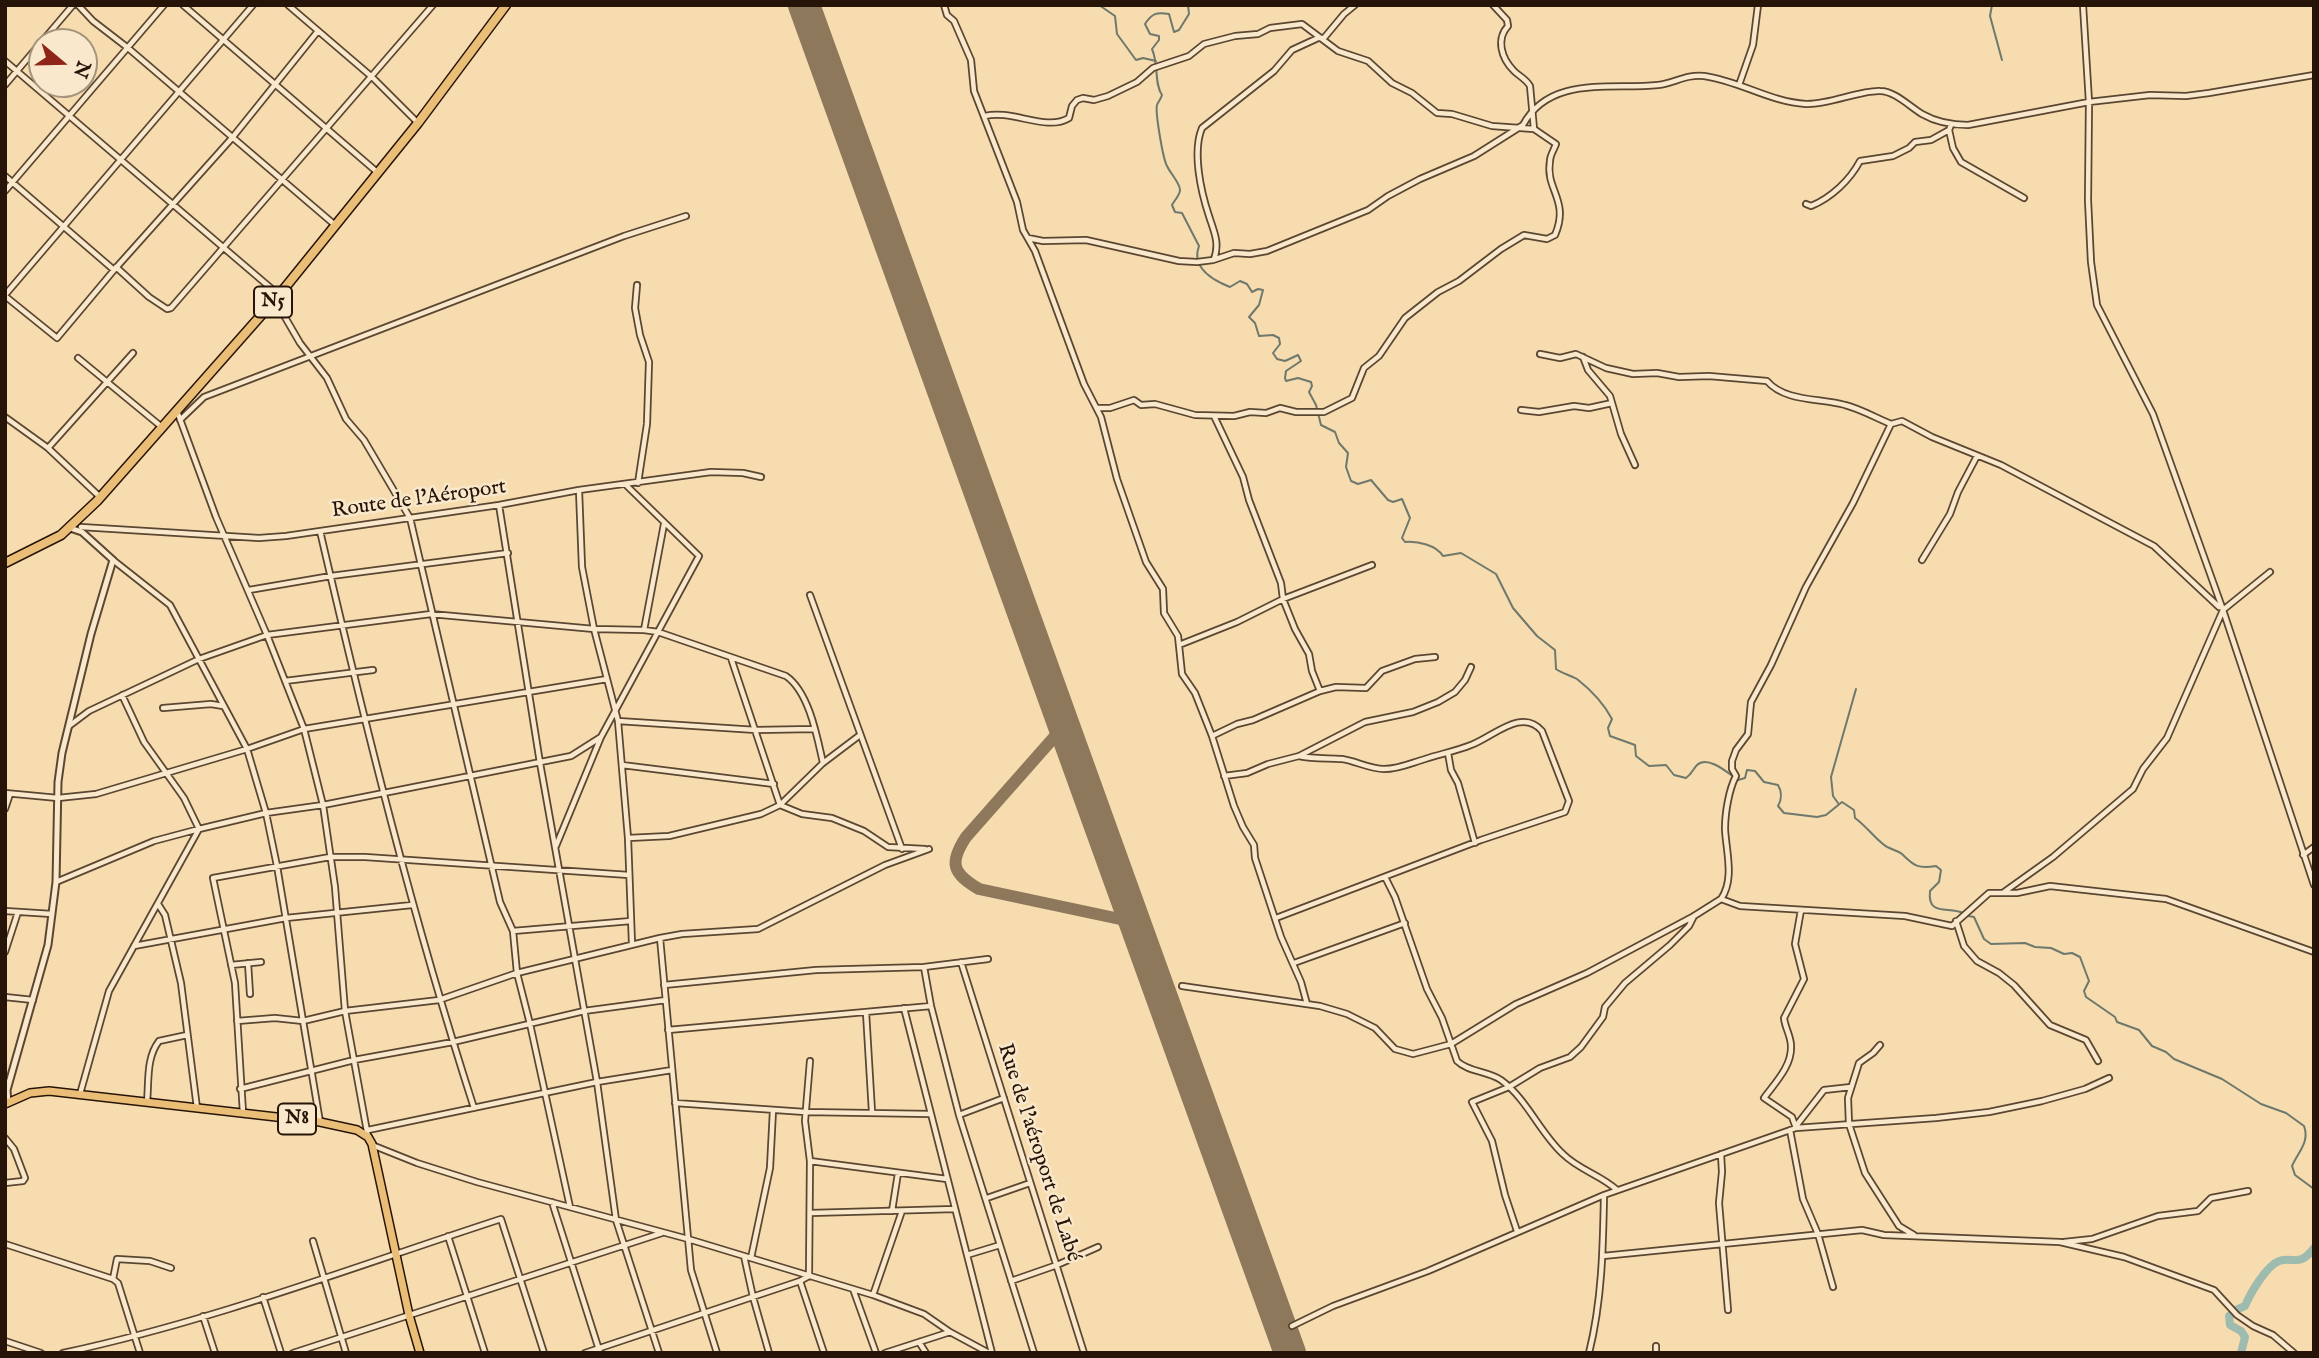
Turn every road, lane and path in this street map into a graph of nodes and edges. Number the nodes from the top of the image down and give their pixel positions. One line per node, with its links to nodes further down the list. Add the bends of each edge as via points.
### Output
1 (73, 5): 21 (street)
2 (78, 5): 19 (street)
3 (164, 5): 19 (street)
4 (183, 5): 18 (street)
5 (253, 5): 18 (street)
6 (288, 5): 16 (street)
7 (420, 5): 15 (street)
8 (433, 5): 15 (street)
9 (506, 5): 32 (highway, N5)
10 (944, 5): 31 (street, via 971,60 974,91)
11 (1355, 5): 17 (street, via 1332,31)
12 (1493, 5): 29 (street, via 1507,20 1500,40 1508,64 1530,86)
13 (1758, 5): 26 (street, via 1754,45)
14 (2083, 5): 28 (street)
15 (428, 11): 23 (street)
16 (318, 31): 23 (street); 25 (street)
17 (1318, 38): 31 (street, via 1302,24 1204,44 1108,96 1077,100 1069,118 1058,124 1003,114); 33 (street, via 1368,61 1437,113 1492,126); 52 (street, via 1292,50 1274,71 1202,128 1198,166 1217,240)
18 (223, 40): 25 (street); 27 (street)
19 (128, 48): 27 (street); 30 (street)
20 (5, 61): 21 (street)
21 (17, 71): 24 (street); 30 (street)
22 (2314, 75): 28 (street, via 2186,96)
23 (372, 77): 32 (street); 35 (street)
24 (5, 85)
25 (275, 85): 35 (street); 37 (street)
26 (1739, 85): 29 (street, via 1688,76 1669,84 1569,89 1552,95); 34 (street, via 1761,95 1808,104 1881,91)
27 (179, 92): 37 (street); 38 (street)
28 (2089, 102): 34 (street); 96 (street, via 2088,200 2097,305 2153,414)
29 (1533, 113): 33 (street); 36 (street)
30 (69, 116): 38 (street); 42 (street)
31 (985, 116): 50 (street)
32 (418, 123): 39 (highway, N5)
33 (1520, 127): 36 (street); 52 (street, via 1368,211 1266,251)
34 (1950, 127): 44 (street, via 1961,162); 46 (street, via 1893,156 1860,161 1854,174 1839,187 1815,205)
35 (327, 130): 39 (street); 41 (street)
36 (1534, 130): 67 (street, via 1556,144 1549,159 1562,215 1555,234 1547,239 1524,235 1405,318 1379,356 1364,368 1352,398 1324,412 1280,408)
37 (232, 138): 41 (street); 45 (street)
38 (121, 160): 45 (street); 49 (street)
39 (377, 172): 48 (highway, N5)
40 (5, 176): 42 (street)
41 (282, 181): 48 (street); 51 (street)
42 (13, 183): 43 (street); 49 (street)
43 (5, 191)
44 (2024, 198)
45 (173, 204): 51 (street); 53 (street)
46 (1806, 204)
47 (686, 216): 59 (street)
48 (335, 225): 56 (highway, N5)
49 (63, 228): 53 (street); 55 (street)
50 (1028, 238): 52 (street, via 1086,240 1179,261); 64 (street)
51 (225, 249): 53 (street, via 168,310); 56 (street)
52 (1213, 260)
53 (115, 268): 55 (street, via 57,338)
54 (637, 285): 75 (street, via 635,308 649,362)
55 (5, 296)
56 (276, 297): 59 (street); 66 (highway, N5)
57 (133, 353): 62 (street)
58 (1540, 354): 60 (street)
59 (310, 357): 66 (street, via 204,397); 80 (street)
60 (1583, 357): 63 (street, via 1587,370); 69 (street, via 1633,374 1767,382 1775,390 1845,405)
61 (78, 358): 62 (street)
62 (107, 383): 70 (street); 71 (street)
63 (1612, 403): 65 (street); 73 (street)
64 (1097, 408): 67 (street, via 1134,400 1141,405); 104 (street, via 1146,562 1163,589 1166,619)
65 (1521, 411)
66 (179, 416): 70 (highway, N5); 84 (street)
67 (1214, 416): 95 (street, via 1248,490)
68 (5, 417): 71 (street)
69 (1891, 424): 72 (street, via 1902,421); 163 (street, via 1751,702 1748,734 1732,761 1735,778 1725,820 1729,868)
70 (163, 428): 78 (highway, N5)
71 (48, 448): 78 (street)
72 (1977, 456): 87 (street); 96 (street, via 2154,545)
73 (1635, 465)
74 (761, 477): 75 (street, Route de l'Aéroport, via 711,472)
75 (638, 483): 76 (street, Route de l'Aéroport)
76 (626, 485): 77 (street, Route de l'Aéroport); 81 (street)
77 (579, 490): 79 (street, Route de l'Aéroport); 100 (street, via 582,567)
78 (100, 498): 82 (highway, N5)
79 (499, 505): 80 (street, Route de l'Aéroport); 85 (street)
80 (410, 518): 83 (street, Route de l'Aéroport); 89 (street)
81 (664, 523): 101 (street); 102 (street, via 699,555)
82 (81, 526): 84 (street, Route de l'Aéroport); 86 (street); 88 (highway, N5)
83 (320, 531): 84 (street, Route de l'Aéroport); 92 (street)
84 (226, 537): 93 (street)
85 (508, 552): 89 (street); 98 (street)
86 (113, 559): 107 (street, via 170,605); 122 (street)
87 (1922, 560)
88 (5, 563)
89 (420, 565): 92 (street); 97 (street)
90 (1372, 565): 95 (street)
91 (2270, 572): 96 (street)
92 (331, 576): 93 (street); 99 (street)
93 (248, 590): 103 (street)
94 (810, 595): 126 (street)
95 (1283, 599): 104 (street); 113 (street, via 1309,654)
96 (2222, 610): 152 (street); 162 (street, via 2167,738 2133,789 2053,857)
97 (431, 614): 98 (street); 99 (street); 116 (street)
98 (518, 622): 100 (street); 114 (street)
99 (344, 624): 103 (street); 110 (street)
100 (594, 629): 101 (street); 111 (street)
101 (644, 630): 102 (street)
102 (658, 632): 105 (street); 119 (street)
103 (267, 635): 107 (street); 112 (street)
104 (1179, 645): 127 (street, via 1182,674)
105 (731, 657): 124 (street, via 797,683); 125 (street)
106 (1435, 657): 113 (street, via 1382,670 1366,688)
107 (199, 659): 115 (street); 117 (street)
108 (1471, 667): 131 (street, via 1455,692 1437,702 1366,722)
109 (373, 670): 110 (street)
110 (355, 672): 112 (street); 120 (street)
111 (607, 679): 114 (street); 119 (street)
112 (285, 681): 123 (street)
113 (1320, 691): 127 (street)
114 (529, 692): 116 (street); 132 (street)
115 (122, 695): 122 (street); 135 (street, via 144,742)
116 (454, 704): 120 (street); 137 (street)
117 (224, 706): 118 (street); 129 (street)
118 (163, 709)
119 (614, 712): 121 (street); 128 (street)
120 (367, 719): 123 (street); 139 (street)
121 (618, 721): 125 (street); 134 (street)
122 (68, 726): 141 (street)
123 (304, 729): 129 (street); 143 (street)
124 (815, 729): 125 (street); 133 (street)
125 (756, 730): 138 (street)
126 (860, 735): 133 (street); 151 (street)
127 (1212, 736): 136 (street)
128 (601, 737): 132 (street, via 571,756); 150 (street)
129 (247, 749): 135 (street); 145 (street)
130 (1448, 752): 131 (street, via 1389,769); 148 (street); 148 (street, via 1515,722 1536,724 1548,743 1569,801 1565,812)
131 (1299, 756): 136 (street)
132 (541, 763): 137 (street); 150 (street)
133 (823, 763): 142 (street)
134 (622, 765): 138 (street); 147 (street)
135 (167, 771): 141 (street, via 96,794); 146 (street)
136 (1224, 776): 173 (street, via 1254,845)
137 (471, 777): 139 (street); 156 (street)
138 (774, 784): 142 (street)
139 (385, 793): 143 (street); 154 (street)
140 (7, 794): 141 (street); 144 (street)
141 (58, 798): 160 (street)
142 (780, 804): 147 (street, via 761,814 669,836); 151 (street, via 802,814 832,818 888,847)
143 (323, 805): 145 (street); 153 (street)
144 (5, 809)
145 (267, 813): 146 (street); 155 (street)
146 (199, 829): 160 (street, via 154,841); 164 (street)
147 (628, 838): 158 (street)
148 (1475, 843): 159 (street)
149 (2314, 847): 152 (street)
150 (555, 848): 157 (street)
151 (902, 849): 181 (street, via 929,849 885,865 758,929)
152 (2303, 855): 161 (street)
153 (331, 857): 154 (street); 155 (street); 169 (street)
154 (401, 859): 156 (street); 165 (street)
155 (277, 866): 172 (street); 178 (street, via 213,878)
156 (492, 866): 157 (street); 179 (street)
157 (559, 870): 158 (street); 177 (street)
158 (629, 875): 174 (street)
159 (1385, 877): 173 (street); 176 (street)
160 (56, 882): 170 (street)
161 (2314, 885)
162 (2003, 892): 175 (street, via 1989,893); 185 (street, via 2050,886 2166,899)
163 (1721, 899): 166 (street, via 1741,906); 171 (street)
164 (158, 904): 180 (street); 183 (street)
165 (412, 905): 169 (street); 200 (street)
166 (1801, 910): 175 (street, via 1905,916 1952,926); 242 (street, via 1795,944 1804,979 1784,1018 1791,1045 1789,1060 1764,1098 1792,1117)
167 (5, 911): 168 (street)
168 (18, 912): 170 (street); 184 (street)
169 (337, 912): 172 (street); 205 (street)
170 (53, 915): 199 (street)
171 (1694, 916): 214 (street, via 1587,973 1516,1004); 223 (street, via 1670,945 1625,983 1581,1047)
172 (286, 918): 178 (street); 209 (street)
173 (1276, 918): 191 (street)
174 (631, 921): 177 (street); 182 (street)
175 (1956, 921): 218 (street, via 1964,946 1977,961 2014,985 2050,1025 2086,1041)
176 (1405, 923): 191 (street); 214 (street)
177 (569, 927): 179 (street); 186 (street)
178 (223, 928): 180 (street); 192 (street)
179 (513, 931): 194 (street)
180 (172, 938): 183 (street); 212 (street)
181 (660, 938): 182 (street); 195 (street)
182 (632, 944): 186 (street)
183 (133, 946): 227 (street, via 109,991)
184 (5, 952)
185 (2314, 952)
186 (575, 958): 194 (street); 206 (street)
187 (988, 958): 189 (street)
188 (261, 962): 190 (street)
189 (961, 962): 193 (street); 229 (street, Rue de l'aéroport de Labé)
190 (247, 963): 192 (street); 197 (street)
191 (1294, 963): 202 (street)
192 (232, 965): 208 (street)
193 (924, 967): 195 (street, via 816,970); 203 (street)
194 (517, 973): 200 (street); 210 (street)
195 (664, 985): 201 (street)
196 (1182, 986): 202 (street)
197 (250, 994)
198 (5, 997): 199 (street)
199 (33, 1000): 228 (street)
200 (439, 1000): 205 (street); 213 (street)
201 (666, 1000): 206 (street); 211 (street)
202 (1307, 1004): 214 (street, via 1357,1017 1405,1054)
203 (931, 1006): 204 (street); 239 (street)
204 (904, 1008): 207 (street); 238 (street)
205 (345, 1011): 209 (street); 216 (street)
206 (584, 1011): 210 (street); 222 (street)
207 (866, 1012): 211 (street); 236 (street)
208 (237, 1021): 209 (street); 225 (street)
209 (303, 1021): 220 (street)
210 (530, 1024): 213 (street); 226 (street)
211 (668, 1030): 219 (street)
212 (187, 1035): 230 (street, via 159,1041 153,1049); 232 (street)
213 (453, 1042): 216 (street); 233 (street)
214 (1451, 1044): 223 (street, via 1461,1065 1494,1075)
215 (1880, 1045): 224 (street, via 1859,1063)
216 (354, 1060): 220 (street); 243 (street)
217 (810, 1061): 235 (street)
218 (2098, 1061)
219 (672, 1070): 222 (street); 231 (street)
220 (311, 1071): 225 (street); 240 (street)
221 (2109, 1078): 241 (street, via 2064,1095 1989,1112)
222 (597, 1082): 226 (street); 261 (street)
223 (1510, 1087): 251 (street, via 1562,1154); 262 (street, via 1472,1102 1492,1140)
224 (1851, 1087): 241 (street); 242 (street, via 1824,1090)
225 (240, 1089): 237 (street)
226 (546, 1093): 233 (street); 256 (street)
227 (80, 1094): 228 (main road, N8, via 49,1091); 230 (main road, N8)
228 (6, 1096)
229 (1004, 1098): 239 (street); 250 (street, Rue de l'aéroport de Labé)
230 (147, 1102): 232 (main road, N8)
231 (676, 1104): 234 (street); 267 (street)
232 (197, 1108): 237 (main road, N8)
233 (474, 1108): 243 (street)
234 (774, 1110): 235 (street); 279 (street, via 770,1168)
235 (805, 1112): 236 (street); 246 (street)
236 (872, 1113): 238 (street)
237 (243, 1114): 240 (main road, N8)
238 (931, 1114): 248 (street)
239 (959, 1115): 254 (street)
240 (320, 1122): 243 (main road, N8)
241 (1849, 1124): 242 (street); 266 (street, via 1865,1173 1899,1226)
242 (1793, 1129): 245 (street); 264 (street, via 1803,1199)
243 (369, 1137): 255 (street, via 417,1163); 275 (main road)
244 (5, 1138): 249 (street, via 25,1178)
245 (1721, 1154): 251 (street); 271 (street, via 1719,1203)
246 (810, 1161): 247 (street); 260 (street)
247 (898, 1173): 248 (street); 258 (street)
248 (947, 1179): 257 (street)
249 (5, 1183)
250 (1030, 1183): 254 (street); 281 (street, Rue de l'aéroport de Labé)
251 (1618, 1190): 253 (street)
252 (2248, 1191): 269 (street, via 2211,1198 2198,1211 2158,1216 2092,1239)
253 (1604, 1195): 262 (street); 278 (street)
254 (987, 1198): 273 (street)
255 (552, 1202): 256 (street); 280 (street)
256 (569, 1207): 261 (street)
257 (955, 1209): 259 (street); 276 (street)
258 (891, 1211): 259 (street); 260 (street)
259 (902, 1211): 291 (street)
260 (810, 1213): 283 (street)
261 (616, 1220): 263 (street); 272 (street)
262 (1517, 1231): 299 (street)
263 (664, 1232): 267 (street); 272 (street)
264 (1818, 1234): 266 (street, via 1862,1230); 271 (street); 289 (street)
265 (448, 1236): 275 (street); 286 (street, via 501,1219); 292 (street)
266 (1917, 1236): 269 (street)
267 (688, 1239): 277 (street); 296 (street, via 691,1270)
268 (313, 1241): 285 (street)
269 (2060, 1242): 330 (street, via 2124,1257 2214,1290 2237,1315)
270 (5, 1244): 284 (street)
271 (1724, 1244): 278 (street); 295 (street)
272 (624, 1245): 280 (street); 300 (street)
273 (1000, 1245): 276 (street); 288 (street)
274 (1098, 1247): 281 (street)
275 (395, 1254): 285 (street); 297 (main road)
276 (967, 1255): 326 (street)
277 (744, 1256): 279 (street); 294 (street)
278 (1603, 1256): 329 (street)
279 (751, 1258): 283 (street)
280 (571, 1262): 286 (street); 307 (street)
281 (1057, 1265): 288 (street); 328 (street, Rue de l'aéroport de Labé)
282 (171, 1268): 284 (street, via 117,1259)
283 (809, 1276): 287 (street); 290 (street)
284 (113, 1279): 303 (street, via 123,1296)
285 (324, 1279): 293 (street); 302 (street)
286 (520, 1279): 292 (street); 317 (street)
287 (800, 1281): 294 (street); 322 (street)
288 (1011, 1281): 327 (street)
289 (1833, 1287)
290 (853, 1289): 291 (street); 323 (street)
291 (873, 1295): 301 (street, via 924,1314)
292 (467, 1296): 297 (street); 316 (street)
293 (263, 1297): 298 (street); 312 (street)
294 (752, 1297): 296 (street); 321 (street)
295 (1728, 1310)
296 (705, 1313): 300 (street); 320 (street)
297 (409, 1315): 302 (street); 315 (main road)
298 (203, 1316): 303 (street); 311 (street)
299 (1292, 1326)
300 (652, 1331): 307 (street); 319 (street)
301 (950, 1332): 305 (street); 326 (street)
302 (342, 1337): 313 (street); 314 (street)
303 (134, 1338): 309 (street); 310 (street)
304 (5, 1340): 306 (street)
305 (919, 1342): 324 (street); 325 (street)
306 (29, 1350): 308 (street)
307 (599, 1350): 318 (street)
308 (41, 1353)
309 (63, 1353)
310 (140, 1353)
311 (215, 1353)
312 (281, 1353)
313 (293, 1353)
314 (346, 1353)
315 (420, 1353)
316 (485, 1353)
317 (544, 1353)
318 (585, 1353)
319 (659, 1353)
320 (717, 1353)
321 (769, 1353)
322 (824, 1353)
323 (876, 1353)
324 (885, 1353)
325 (926, 1353)
326 (991, 1353)
327 (1034, 1353)
328 (1084, 1353)
329 (1589, 1353)
330 (2294, 1353)

